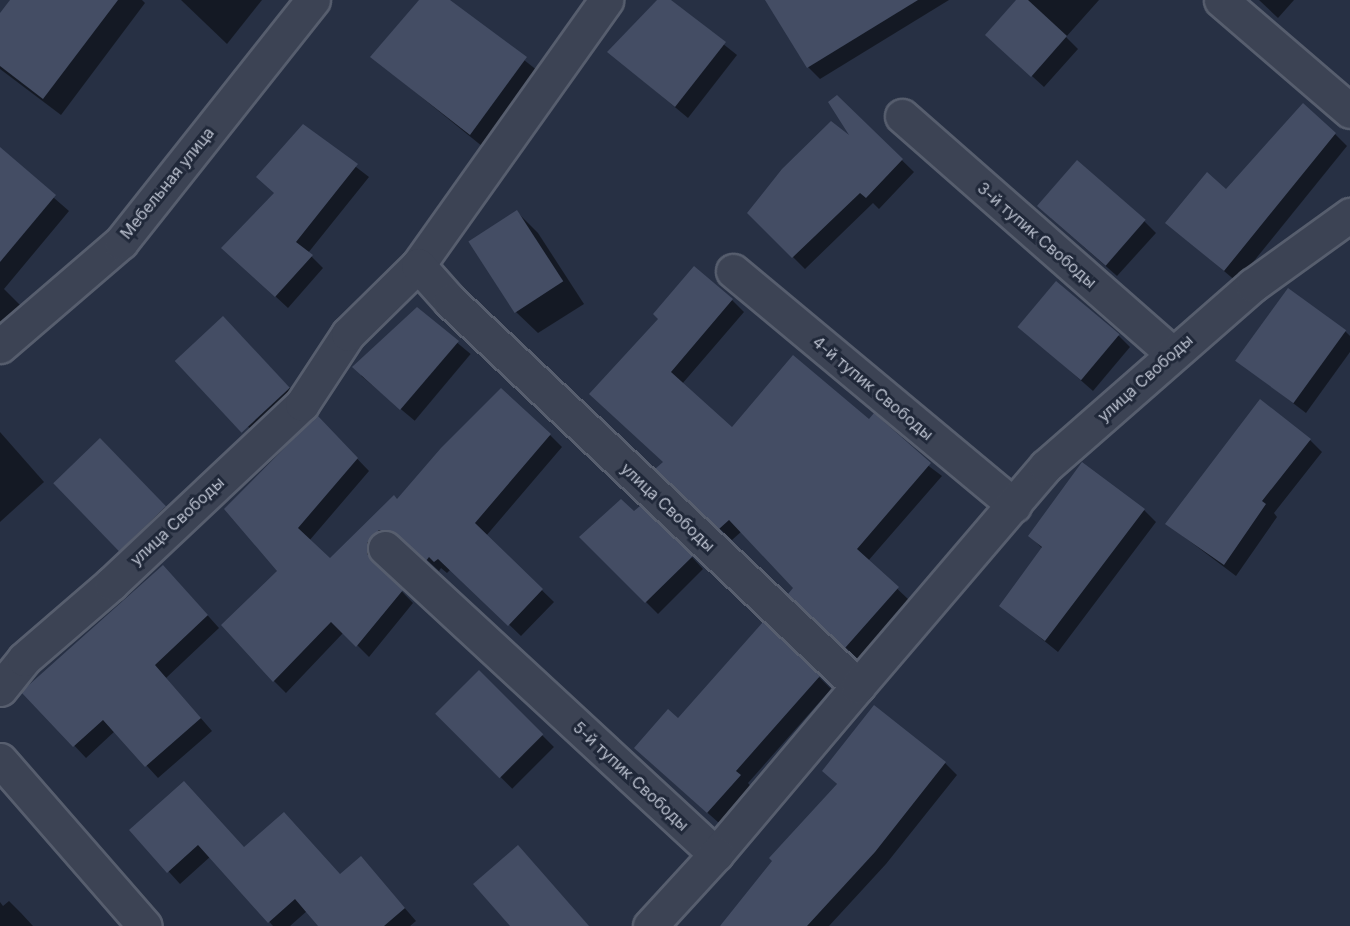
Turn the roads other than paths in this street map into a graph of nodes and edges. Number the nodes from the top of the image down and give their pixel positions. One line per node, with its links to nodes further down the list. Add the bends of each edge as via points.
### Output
1 (313, 0): 9 (street, Мебельная улица, via 121,242)
2 (606, 0): 7 (street)
3 (1221, 0): 4 (street)
4 (1350, 111)
5 (902, 116): 10 (street, 3-й тупик Свободы)
6 (1350, 215): 10 (street, улица Свободы, via 1253,285)
7 (418, 265): 13 (street, улица Свободы, via 450,301); 14 (street, улица Свободы, via 348,334 302,404 112,583 24,659)
8 (733, 270): 11 (street, 4-й тупик Свободы)
9 (0, 346)
10 (1172, 353): 11 (street, улица Свободы, via 1046,466)
11 (1014, 505): 13 (street, улица Свободы)
12 (385, 548): 16 (street, 5-й тупик Свободы)
13 (858, 686): 16 (street)
14 (0, 689)
15 (0, 760): 17 (street)
16 (716, 854): 18 (street)
17 (145, 926)
18 (650, 926)

